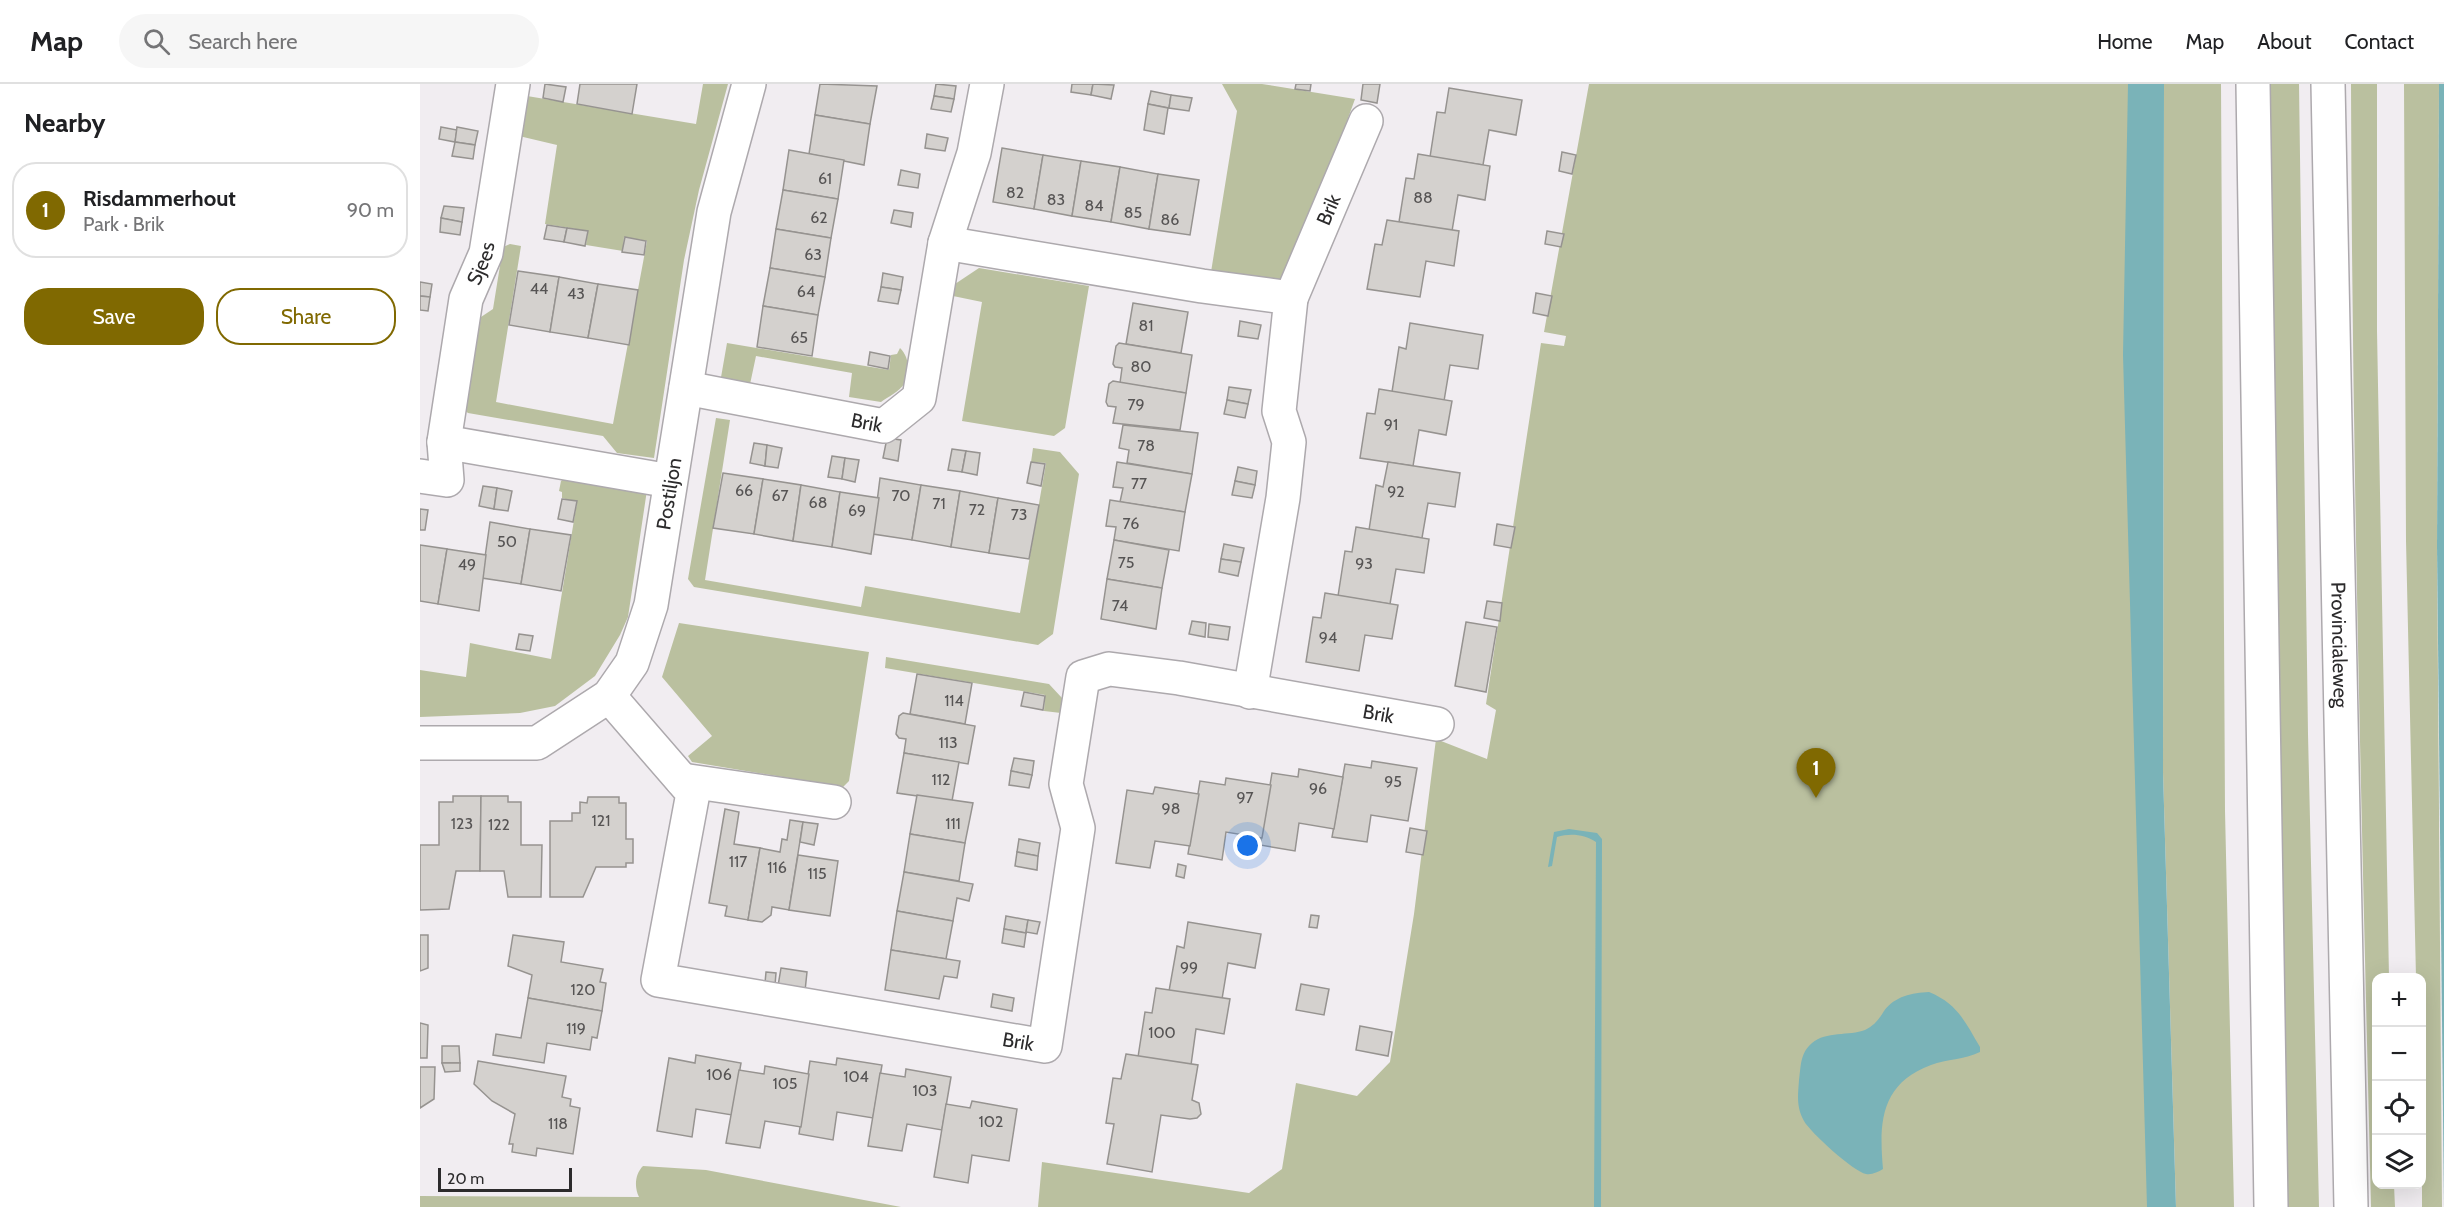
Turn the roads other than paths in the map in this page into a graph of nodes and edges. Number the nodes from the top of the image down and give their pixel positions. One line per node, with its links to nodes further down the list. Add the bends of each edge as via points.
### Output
1 (513, 84): 10 (street, Sjees, via 486,253 466,299)
2 (749, 84): 9 (street, Postiljon, via 714,212)
3 (987, 84): 7 (street, Brik, via 974,153)
4 (2253, 84): 19 (street)
5 (2328, 84): 20 (street, Provincialeweg)
6 (1365, 121): 8 (street, Brik)
7 (945, 243): 8 (street); 9 (street, Brik, via 919,398 884,426)
8 (1291, 297): 13 (street, Brik, via 1279,411 1289,442 1287,464)
9 (686, 388): 12 (street, Postiljon)
10 (444, 442): 11 (street, Sjees, via 447,480); 12 (street)
11 (420, 476)
12 (670, 481): 14 (street, Postiljon, via 651,605 632,663)
13 (1250, 692): 15 (street, Brik); 17 (street, Brik, via 1110,669 1083,677 1066,784 1078,828 1045,1046 658,980 693,794)
14 (609, 696): 16 (street, Postiljon, via 537,743); 17 (street, Brik)
15 (1437, 724)
16 (420, 743)
17 (682, 780): 18 (street)
18 (834, 802)
19 (2271, 1207)
20 (2351, 1207)

